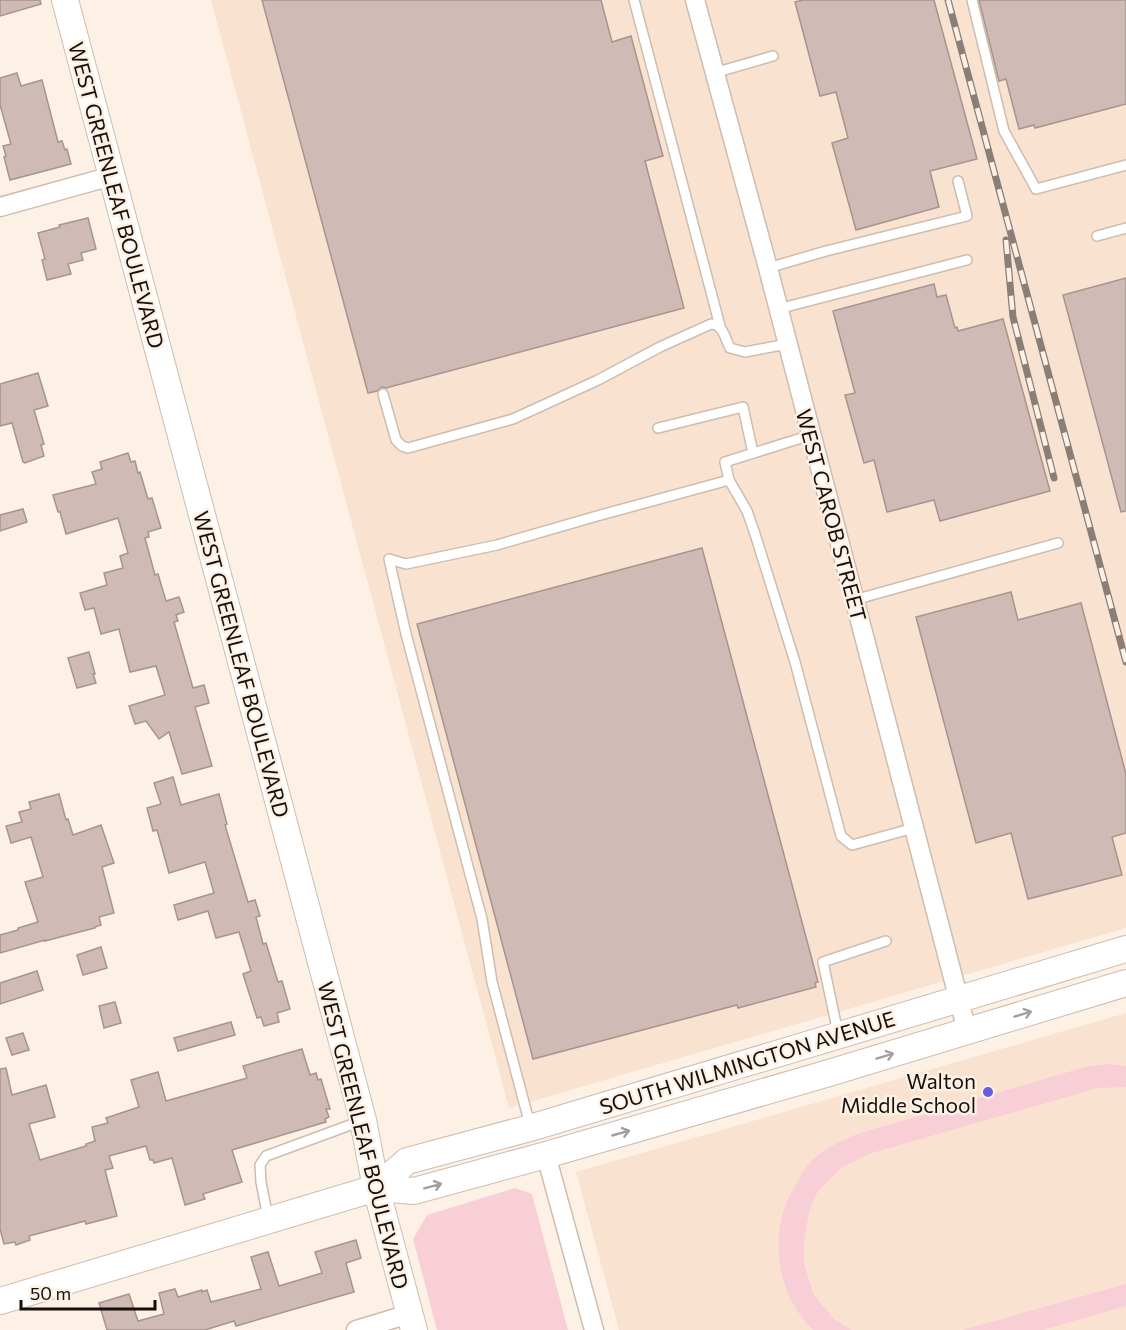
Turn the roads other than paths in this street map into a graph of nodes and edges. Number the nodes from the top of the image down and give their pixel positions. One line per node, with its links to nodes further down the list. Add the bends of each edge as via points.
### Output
1 (65, 0): 8 (main road, WEST GREENLEAF BOULEVARD)
2 (634, 0): 16 (lane)
3 (695, 0): 6 (street, WEST CAROB STREET)
4 (972, 0): 7 (lane, via 1004,131 1036,189)
5 (773, 56): 6 (lane)
6 (714, 73): 14 (street, WEST CAROB STREET)
7 (1126, 165)
8 (112, 176): 10 (street); 32 (main road, WEST GREENLEAF BOULEVARD)
9 (958, 181): 14 (lane, via 967,216)
10 (0, 207)
11 (1126, 228): 12 (lane)
12 (1097, 236)
13 (967, 260): 15 (lane)
14 (768, 268): 15 (street, WEST CAROB STREET)
15 (778, 309): 17 (street, WEST CAROB STREET)
16 (720, 326): 17 (lane, via 730,348 745,352); 18 (lane, via 711,324 513,419 408,448 396,440)
17 (787, 344): 20 (street, WEST CAROB STREET)
18 (383, 394)
19 (658, 428): 21 (lane, via 743,407)
20 (811, 435): 21 (lane); 24 (street, WEST CAROB STREET)
21 (753, 453): 22 (lane, via 725,462)
22 (729, 480): 25 (lane, via 755,534 795,662 841,836 852,846); 33 (lane, via 497,545 406,564 389,559 482,919 492,982)
23 (1058, 543): 24 (lane)
24 (854, 600): 25 (street, WEST CAROB STREET)
25 (914, 828): 29 (street, WEST CAROB STREET)
26 (886, 941): 31 (lane, via 823,962)
27 (1126, 949): 29 (main road, SOUTH WILMINGTON AVENUE)
28 (1126, 983): 30 (main road, SOUTH WILMINGTON AVENUE, one-way to 28)
29 (959, 999): 30 (street, WEST CAROB STREET); 31 (main road, SOUTH WILMINGTON AVENUE)
30 (967, 1031): 34 (main road, SOUTH WILMINGTON AVENUE, one-way to 30)
31 (839, 1035): 33 (main road, SOUTH WILMINGTON AVENUE)
32 (363, 1120): 35 (main road, WEST GREENLEAF BOULEVARD); 36 (lane, via 266,1156 260,1165)
33 (530, 1128): 35 (main road, SOUTH WILMINGTON AVENUE, via 408,1161)
34 (546, 1155): 35 (main road, SOUTH WILMINGTON AVENUE, one-way to 34, via 414,1191); 40 (street)
35 (376, 1188): 36 (main road, SOUTH WILMINGTON AVENUE); 38 (main road, WEST GREENLEAF BOULEVARD)
36 (269, 1221): 37 (main road, SOUTH WILMINGTON AVENUE)
37 (0, 1301)
38 (412, 1322): 39 (street)
39 (356, 1330)
40 (594, 1330)

